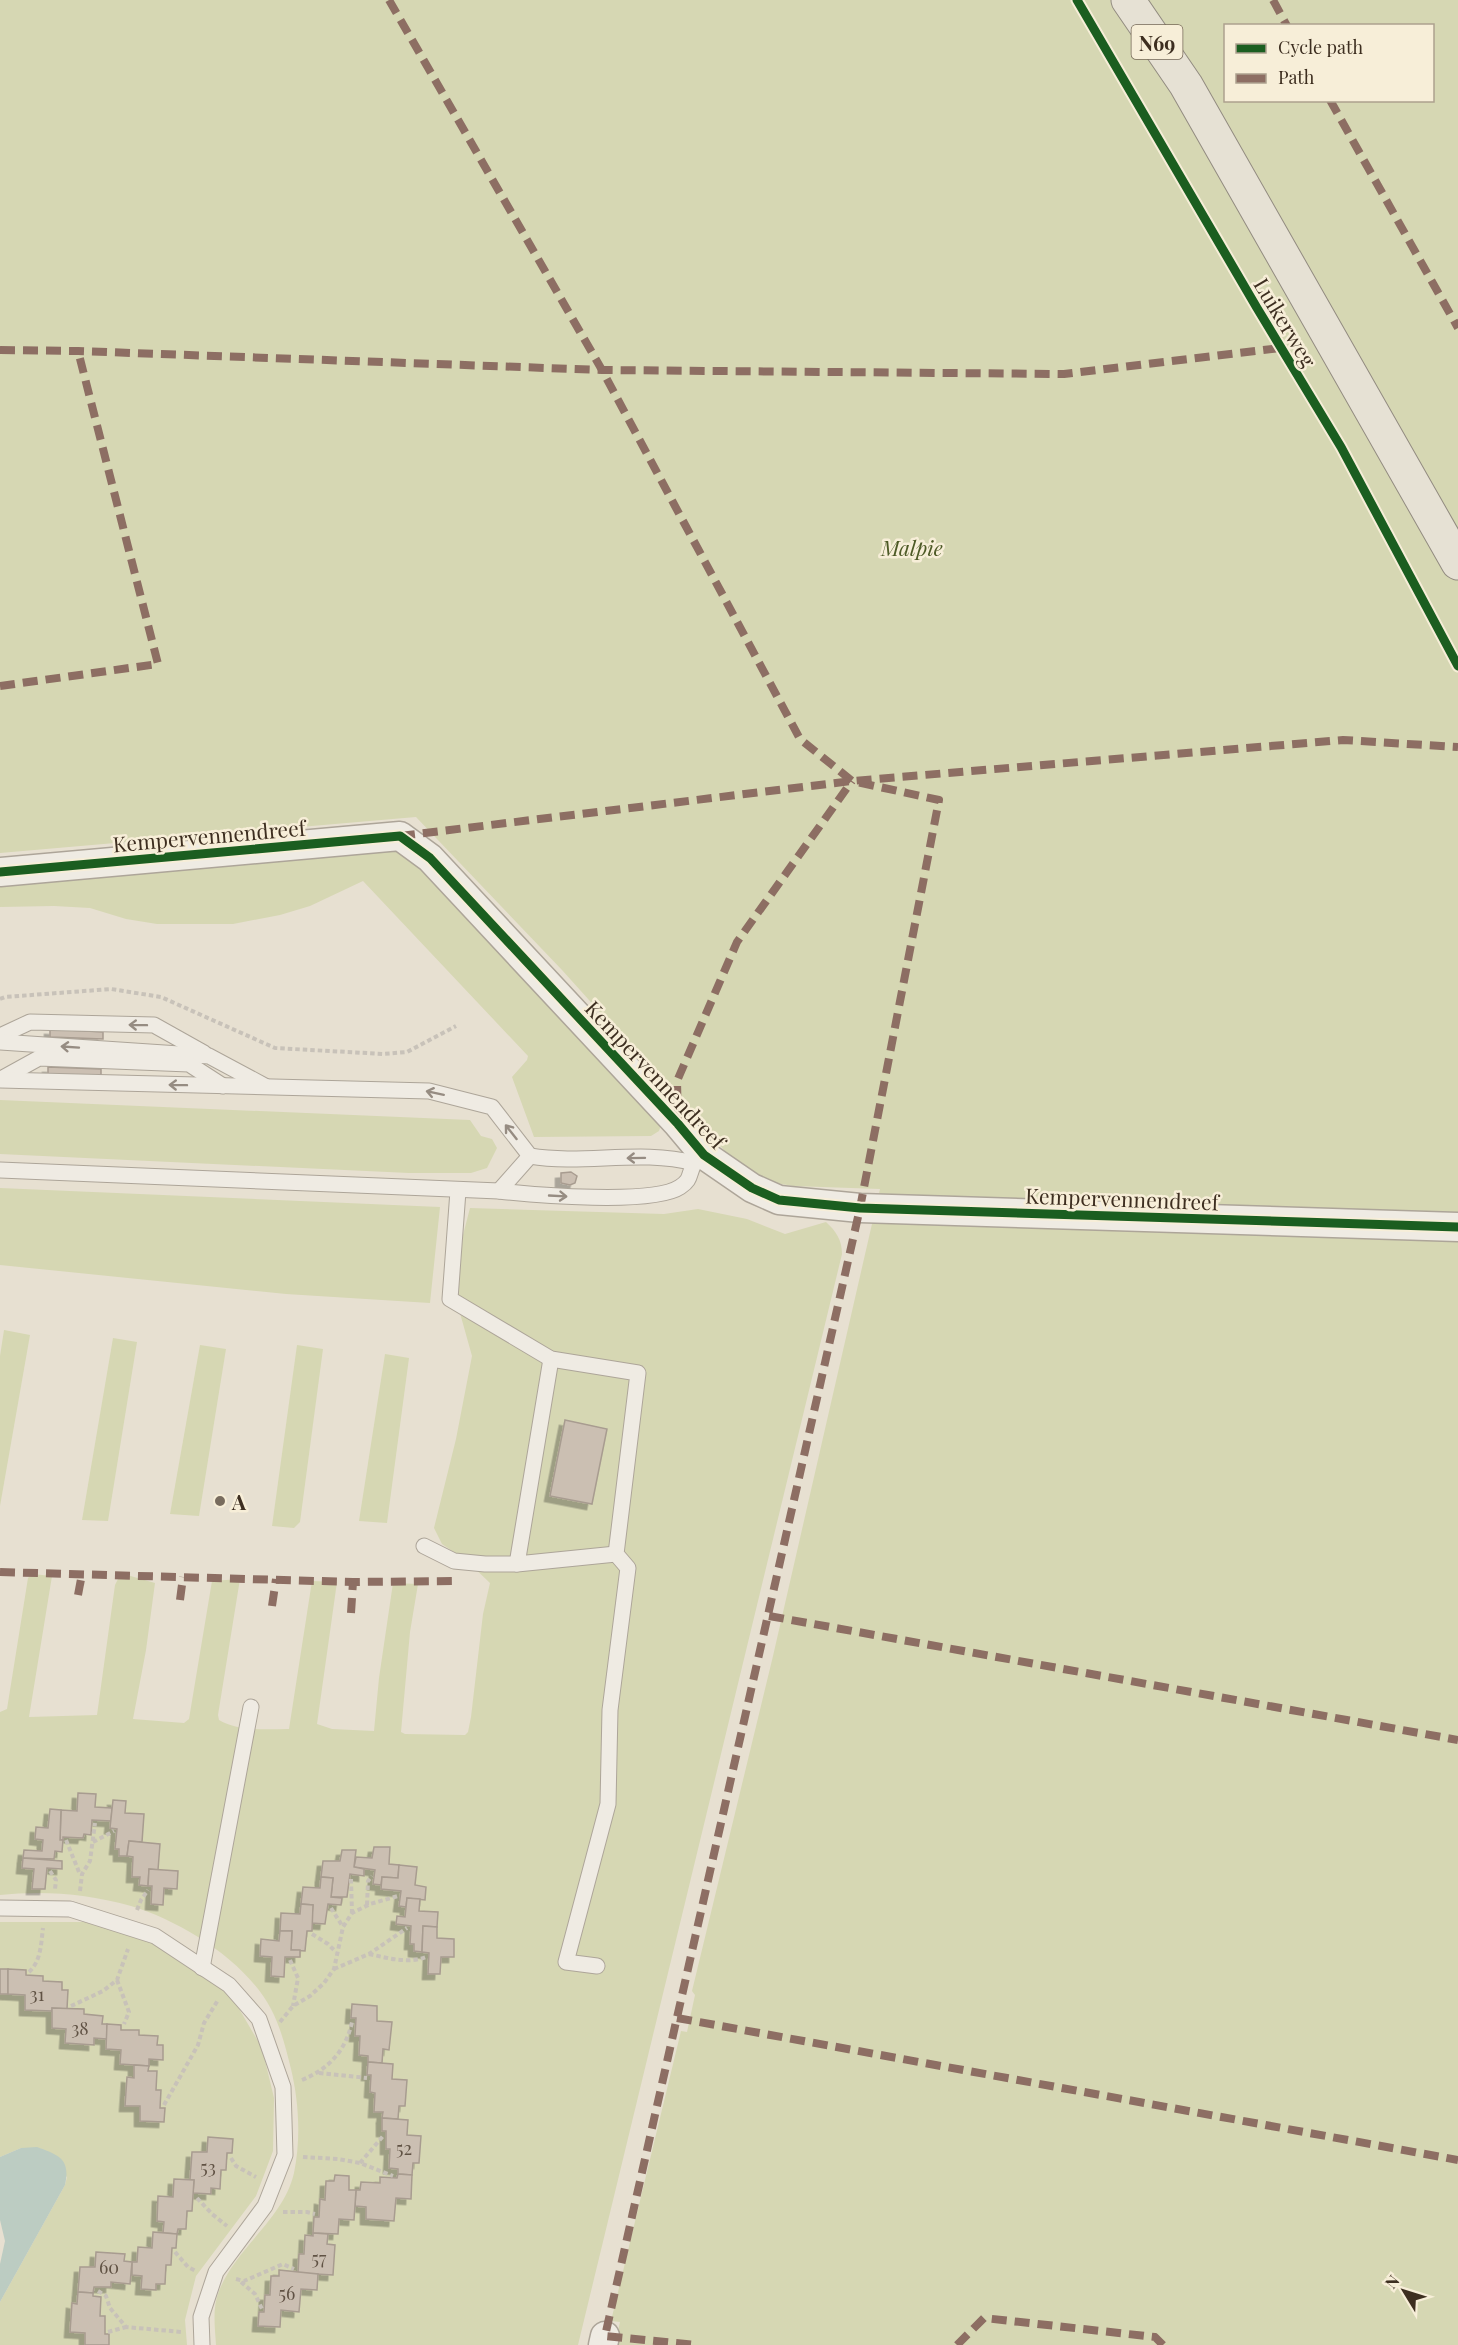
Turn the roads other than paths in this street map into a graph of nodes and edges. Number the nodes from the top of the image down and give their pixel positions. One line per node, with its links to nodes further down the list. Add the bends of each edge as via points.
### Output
1 (1128, 0): 3 (main road, Luikerweg / N69)
2 (1150, 0): 3 (main road, Luikerweg / N69)
3 (1186, 85): 4 (main road, Luikerweg / N69)
4 (1458, 563)
5 (0, 872): 13 (street, Kempervennendreef, via 400,836 430,858 678,1124)
6 (0, 1036): 8 (lane, one-way to 6, via 154,1025 30,1022)
7 (0, 1042): 8 (lane, one-way to 7)
8 (209, 1056): 11 (lane)
9 (0, 1080): 10 (lane, one-way to 9); 10 (lane, via 39,1058 189,1064)
10 (223, 1086): 11 (lane)
11 (267, 1087): 12 (lane, one-way to 11, via 492,1107 429,1091)
12 (530, 1156): 13 (lane, one-way to 12, via 555,1160); 16 (lane)
13 (699, 1159): 16 (lane, Kempervennendreef, one-way to 13, via 574,1197 658,1195 679,1188 690,1179); 17 (street, Kempervennendreef, via 779,1200 849,1207)
14 (0, 1170): 15 (lane, Kempervennendreef)
15 (458, 1191): 16 (lane, Kempervennendreef); 18 (lane, via 450,1299)
16 (499, 1191)
17 (1458, 1227)
18 (551, 1359): 20 (lane, via 638,1373); 21 (lane)
19 (424, 1546): 21 (lane, via 454,1561)
20 (616, 1554): 21 (lane); 24 (lane, via 628,1568 610,1710 608,1804 566,1962)
21 (517, 1564)
22 (251, 1707): 25 (lane)
23 (0, 1908): 25 (lane, via 77,1911 155,1936)
24 (597, 1966)
25 (202, 1968): 26 (lane, via 229,1985 259,2019 283,2091 285,2156 261,2211 214,2277 201,2317)
26 (202, 2339)

